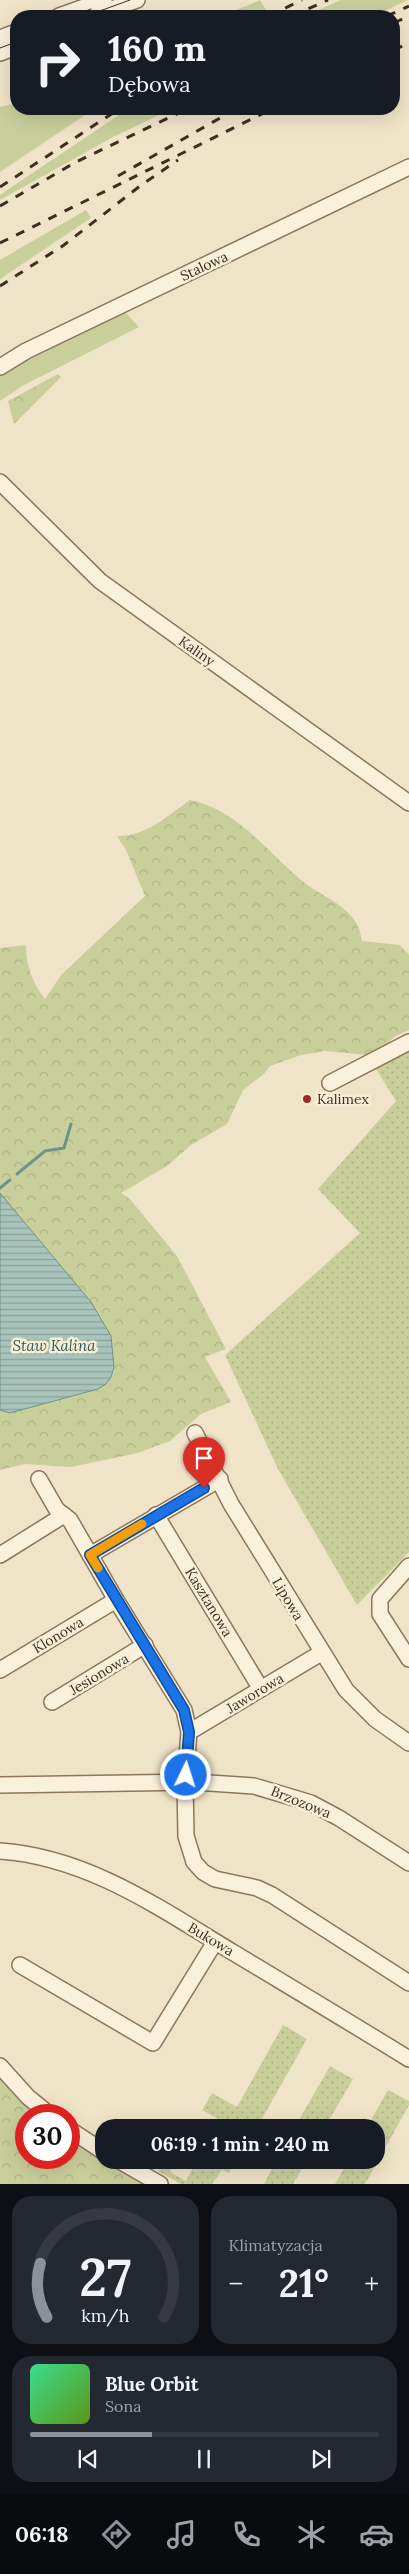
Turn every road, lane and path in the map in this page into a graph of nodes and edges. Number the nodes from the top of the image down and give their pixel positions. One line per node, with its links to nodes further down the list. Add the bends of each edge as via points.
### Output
1 (104, 0): 3 (street)
2 (137, 0): 4 (street)
3 (76, 10)
4 (109, 10)
5 (409, 167): 6 (street, Stalowa, via 33,348)
6 (0, 367)
7 (0, 482): 8 (street, Kaliny, via 100,581)
8 (409, 803)
9 (409, 1042): 10 (street)
10 (330, 1083)
11 (195, 1433): 13 (street, Lipowa)
12 (39, 1478): 14 (street, via 57,1510)
13 (220, 1479): 15 (street); 21 (street, Lipowa, via 231,1504)
14 (64, 1515): 16 (street); 17 (street)
15 (156, 1515): 17 (street); 24 (street, Kasztanowa)
16 (0, 1555)
17 (90, 1555): 19 (street)
18 (409, 1566): 22 (street, via 380,1599 380,1614)
19 (116, 1600): 20 (street); 23 (street, Klonowa)
20 (145, 1646): 25 (street, Jesionowa); 26 (street, via 184,1710)
21 (320, 1653): 24 (street, Jaworowa); 27 (street, Lipowa, via 353,1699 375,1720)
22 (409, 1659)
23 (0, 1670)
24 (261, 1689): 26 (street, Jaworowa)
25 (52, 1702)
26 (189, 1732): 28 (street)
27 (409, 1743)
28 (185, 1782): 29 (street, Brzozowa); 31 (street, Brzozowa, via 239,1783 291,1796 339,1818); 34 (street, via 188,1846 194,1862 203,1872 221,1882 257,1888 272,1895)
29 (0, 1785)
30 (0, 1851): 32 (street, Bukowa, via 44,1857 88,1872 142,1898)
31 (409, 1863)
32 (215, 1942): 33 (street, via 153,2043); 35 (street, Bukowa)
33 (20, 1966)
34 (407, 1978)
35 (409, 2059)
36 (0, 2066): 37 (street)
37 (37, 2104)
38 (80, 2136): 39 (street)
39 (95, 2146)
40 (133, 2169): 41 (street)
41 (160, 2184)

